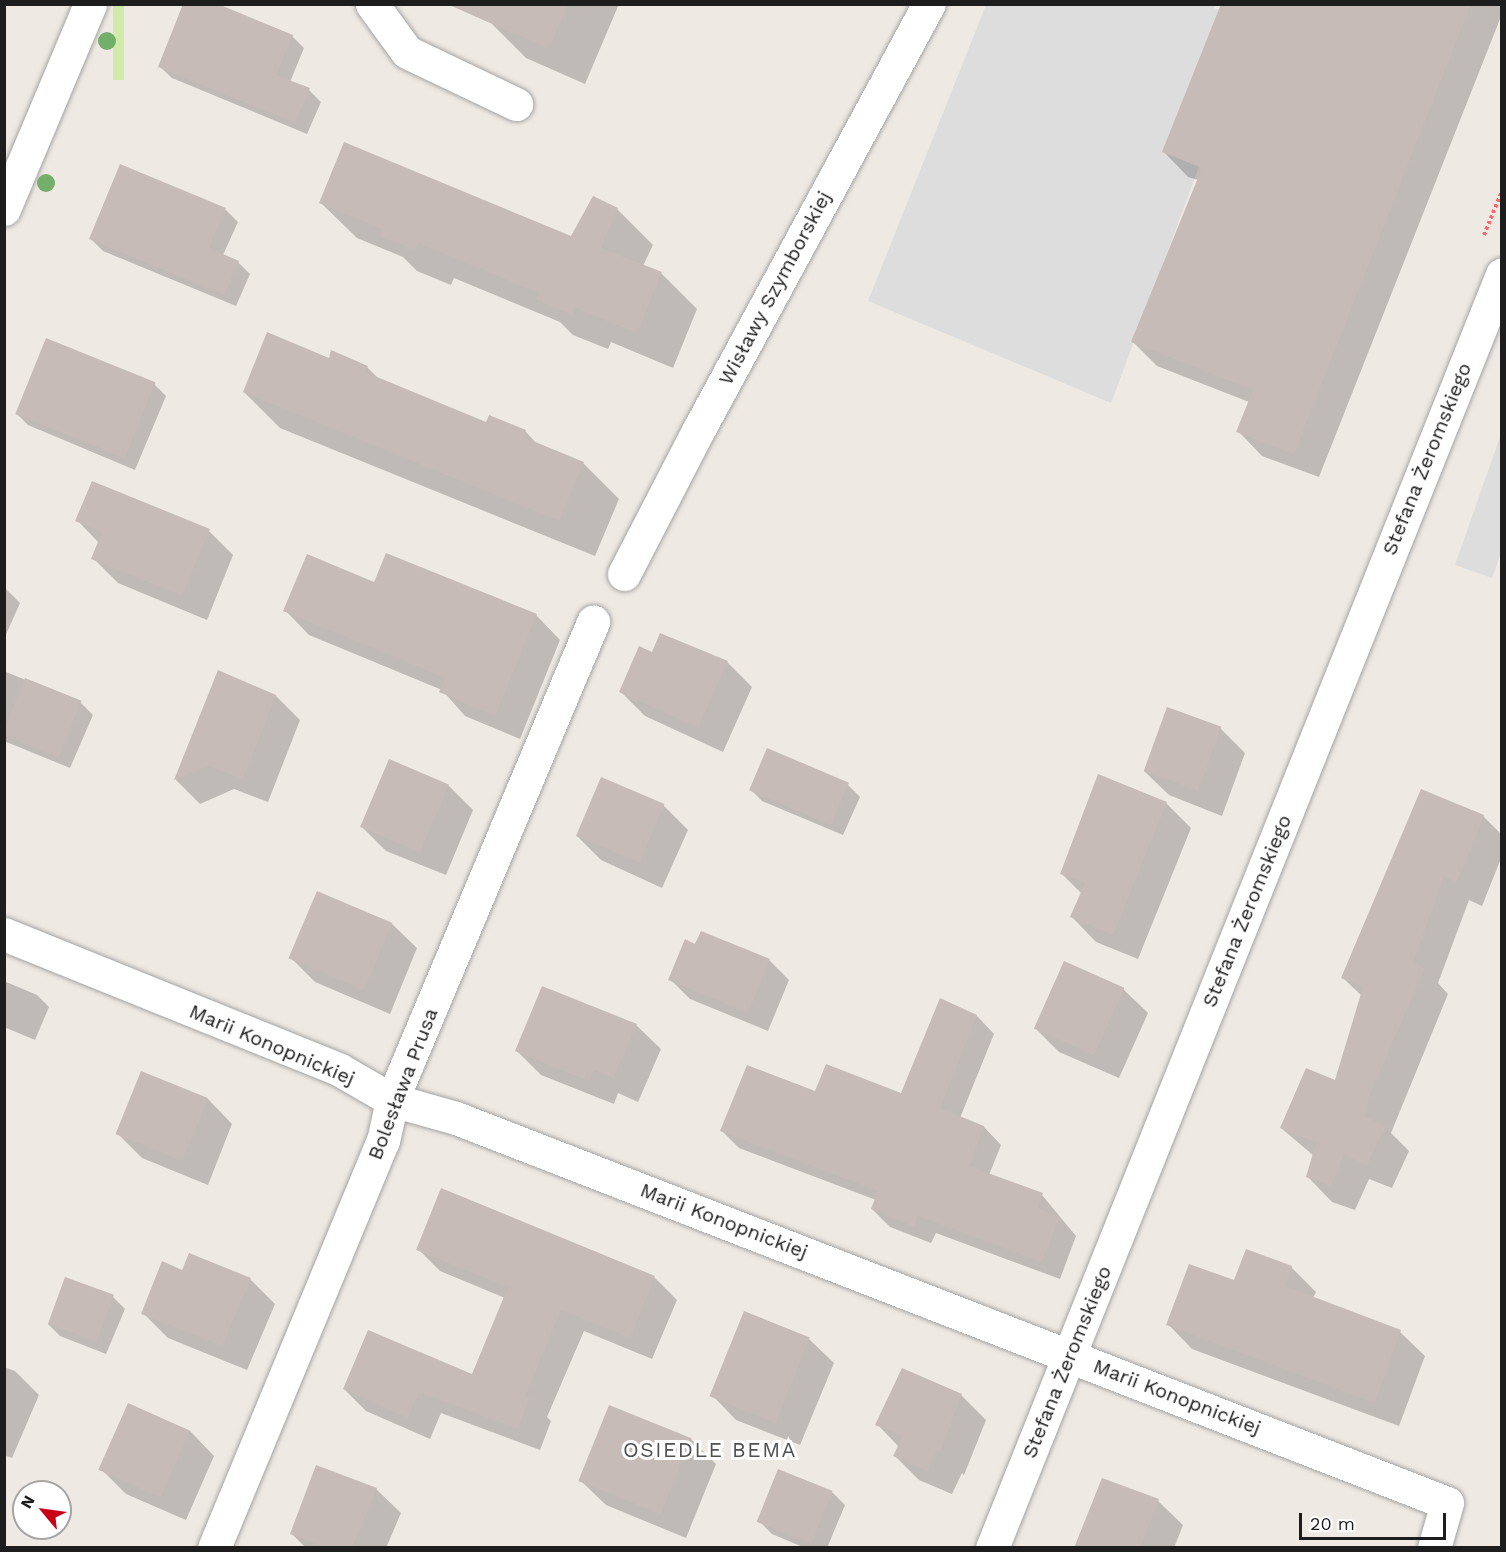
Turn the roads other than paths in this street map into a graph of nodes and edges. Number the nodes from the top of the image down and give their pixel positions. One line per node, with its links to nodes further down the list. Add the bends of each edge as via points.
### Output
1 (90, 4): 5 (street)
2 (372, 4): 4 (street, via 407,52)
3 (929, 4): 7 (street, Wisławy Szymborskiej)
4 (516, 104)
5 (4, 209)
6 (1502, 274): 11 (street, Stefana Żeromskiego)
7 (624, 574)
8 (593, 622): 10 (street, Bolesława Prusa)
9 (4, 934): 10 (street, Marii Konopnickiej, via 340,1070)
10 (392, 1100): 11 (street, Marii Konopnickiej, via 456,1118); 12 (street, Bolesława Prusa, via 383,1141)
11 (1070, 1355): 13 (street, Stefana Żeromskiego); 14 (street, Marii Konopnickiej, via 1447,1503)
12 (214, 1548)
13 (992, 1548)
14 (1434, 1548)

